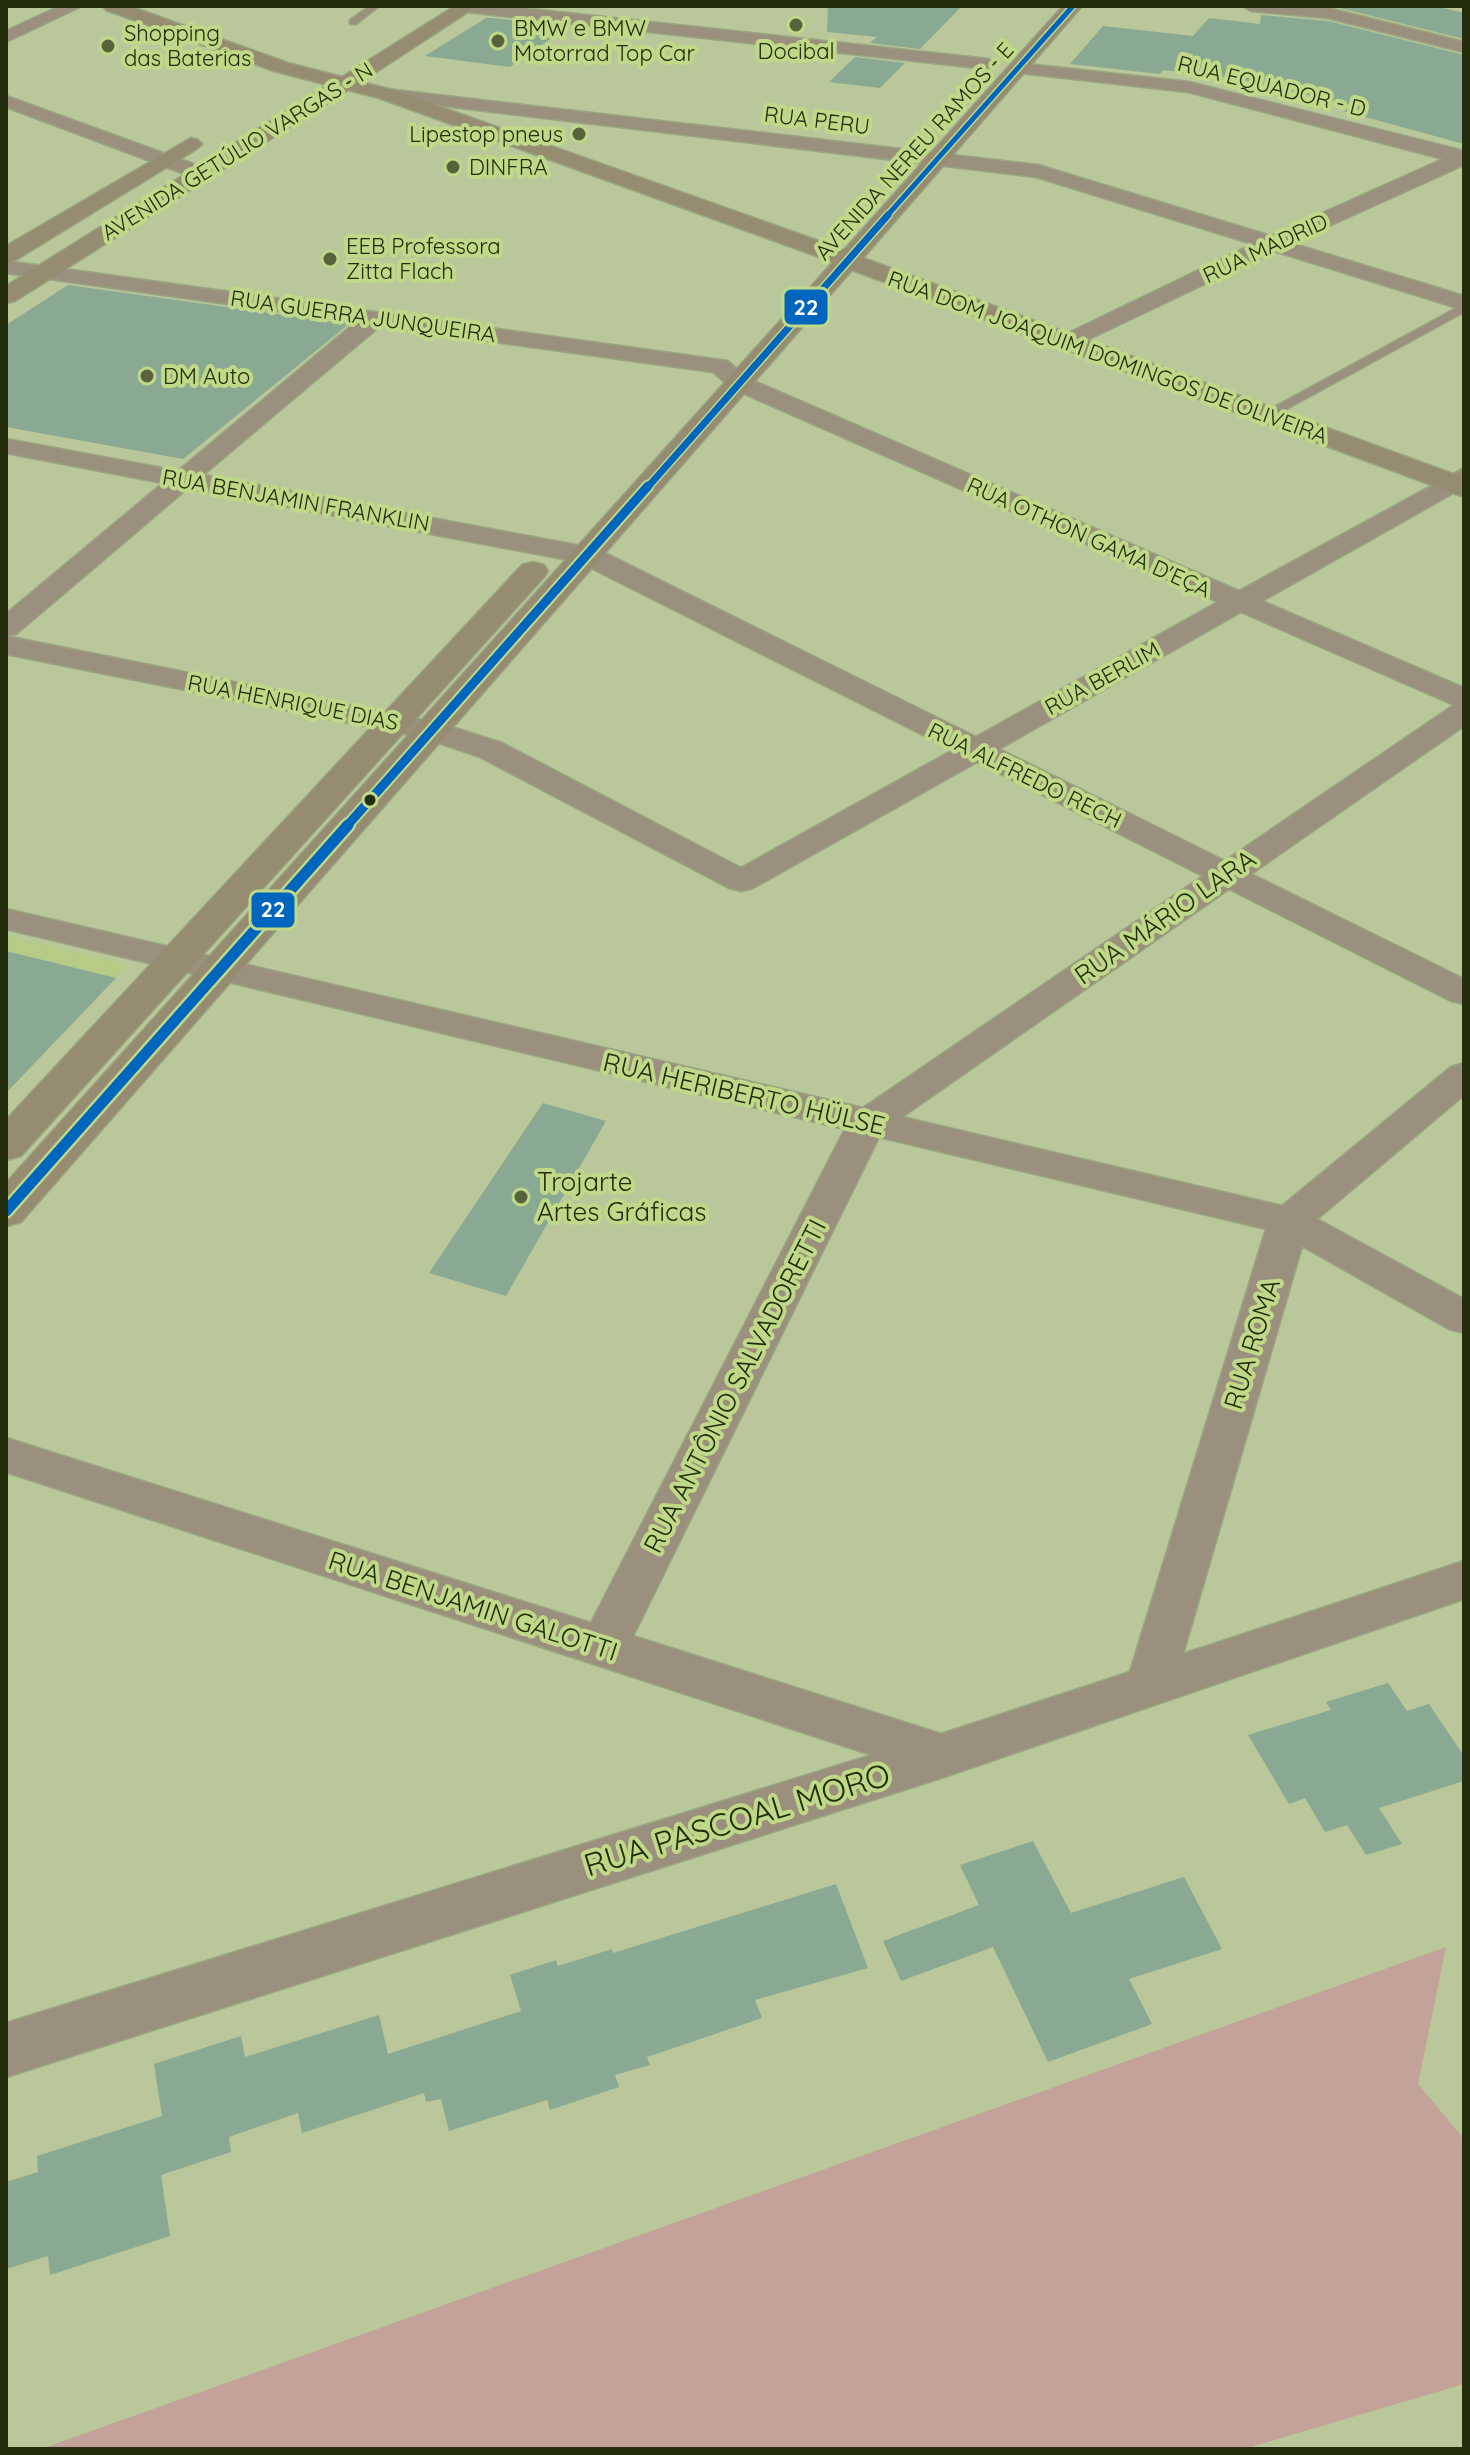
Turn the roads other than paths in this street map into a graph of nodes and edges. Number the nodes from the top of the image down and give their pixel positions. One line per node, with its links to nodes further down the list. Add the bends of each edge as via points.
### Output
1 (74, 6): 12 (street)
2 (112, 6): 16 (street, RUA DOM JOAQUIM DOMINGOS DE OLIVEIRA)
3 (375, 6): 11 (lane)
4 (458, 6): 5 (street, RUA EQUADOR - D)
5 (467, 6): 15 (street, RUA EQUADOR - D); 17 (street, AVENIDA GETÚLIO VARGAS - N)
6 (1045, 6): 15 (street, AVENIDA NEREU RAMOS - E)
7 (1073, 6): 15 (street, AVENIDA NEREU RAMOS - E)
8 (1251, 6): 10 (street)
9 (1349, 6): 10 (street)
10 (1328, 13): 13 (street)
11 (353, 22)
12 (6, 37)
13 (1464, 47)
14 (331, 59): 16 (street, AVENIDA GETÚLIO VARGAS - N)
15 (1003, 66): 22 (street, AVENIDA NEREU RAMOS - E); 23 (street, RUA EQUADOR - D, via 1189,87)
16 (305, 74): 17 (street, RUA DOM JOAQUIM DOMINGOS DE OLIVEIRA); 18 (street, AVENIDA GETÚLIO VARGAS - N)
17 (344, 83): 19 (street, RUA DOM JOAQUIM DOMINGOS DE OLIVEIRA); 25 (street, AVENIDA GETÚLIO VARGAS - N)
18 (283, 88)
19 (386, 94): 22 (street, RUA PERU); 28 (street, RUA DOM JOAQUIM DOMINGOS DE OLIVEIRA)
20 (6, 101): 24 (street)
21 (203, 137): 24 (street, AVENIDA GETÚLIO VARGAS - N)
22 (925, 157): 26 (street, RUA PERU, via 1038,171); 28 (street, AVENIDA NEREU RAMOS - E)
23 (1463, 158): 26 (street, RUA MADRID)
24 (163, 161): 25 (street); 27 (street, AVENIDA GETÚLIO VARGAS - N)
25 (200, 173): 30 (street, AVENIDA GETÚLIO VARGAS - N)
26 (1271, 244): 32 (street, RUA PERU); 34 (street, RUA MADRID)
27 (6, 256)
28 (836, 256): 34 (street, RUA DOM JOAQUIM DOMINGOS DE OLIVEIRA); 35 (street, AVENIDA NEREU RAMOS - E)
29 (6, 267): 30 (street, RUA GUERRA JUNQUEIRA)
30 (43, 272): 31 (street, AVENIDA GETÚLIO VARGAS - N); 33 (street, RUA GUERRA JUNQUEIRA)
31 (6, 296)
32 (1464, 305): 36 (lane)
33 (375, 318): 35 (street, RUA GUERRA JUNQUEIRA); 38 (street)
34 (1068, 342): 36 (street, RUA DOM JOAQUIM DOMINGOS DE OLIVEIRA)
35 (729, 374): 40 (street, AVENIDA NEREU RAMOS - E); 43 (street, AVENIDA NEREU RAMOS - E); 44 (street, RUA OTHON GAMA D'EÇA)
36 (1266, 415): 39 (street, RUA DOM JOAQUIM DOMINGOS DE OLIVEIRA)
37 (6, 446): 38 (street, RUA BENJAMIN FRANKLIN)
38 (180, 479): 42 (street, RUA BENJAMIN FRANKLIN); 45 (street)
39 (1460, 483): 44 (street, RUA BERLIM)
40 (605, 491)
41 (574, 526): 42 (street)
42 (553, 548): 43 (street, RUA BENJAMIN FRANKLIN); 49 (street)
43 (587, 555): 50 (street, AVENIDA NEREU RAMOS - E); 51 (street, RUA ALFREDO RECH)
44 (1239, 602): 47 (street, RUA OTHON GAMA D'EÇA); 51 (street, RUA BERLIM)
45 (6, 628)
46 (6, 645): 49 (street, RUA HENRIQUE DIAS)
47 (1464, 699)
48 (1464, 712): 54 (street, RUA MÁRIO LARA)
49 (394, 722): 50 (street, RUA HENRIQUE DIAS); 52 (street)
50 (431, 730): 53 (street, AVENIDA NEREU RAMOS - E); 55 (street, RUA HENRIQUE DIAS, via 491,750)
51 (974, 750): 54 (street, RUA ALFREDO RECH); 55 (street, RUA BERLIM)
52 (295, 831): 53 (street); 57 (street)
53 (334, 840): 58 (street, AVENIDA NEREU RAMOS - E)
54 (1227, 875): 59 (street, RUA ALFREDO RECH); 61 (street, RUA MÁRIO LARA)
55 (741, 881)
56 (6, 919): 57 (street, RUA HERIBERTO HÜLSE)
57 (176, 960): 58 (street, RUA HERIBERTO HÜLSE); 62 (street)
58 (219, 970): 61 (street, RUA HERIBERTO HÜLSE); 64 (street, AVENIDA NEREU RAMOS - E)
59 (1464, 993)
60 (1464, 1075): 66 (street)
61 (867, 1123): 66 (street, RUA HERIBERTO HÜLSE); 70 (street, RUA ANTÔNIO SALVADORETTI)
62 (6, 1146)
63 (6, 1152): 64 (street)
64 (48, 1163): 65 (street, AVENIDA NEREU RAMOS - E)
65 (6, 1211)
66 (1289, 1221): 67 (street, RUA HERIBERTO HÜLSE); 71 (street, RUA ROMA)
67 (1464, 1318)
68 (6, 1455): 70 (street, RUA BENJAMIN GALOTTI)
69 (1464, 1580): 71 (street, RUA PASCOAL MORO)
70 (603, 1648): 72 (street, RUA BENJAMIN GALOTTI)
71 (1150, 1685): 72 (street, RUA PASCOAL MORO)
72 (941, 1756): 73 (street, RUA PASCOAL MORO)
73 (6, 2050)

